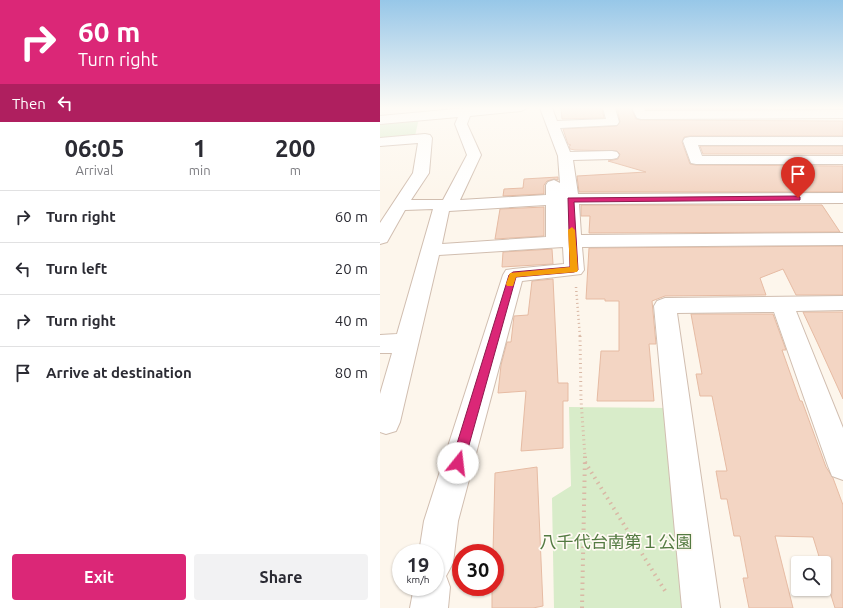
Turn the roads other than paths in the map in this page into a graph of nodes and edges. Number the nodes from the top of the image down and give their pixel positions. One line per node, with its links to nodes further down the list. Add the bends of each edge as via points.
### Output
1 (466, 136): 12 (street, via 474,155)
2 (544, 136): 10 (street)
3 (557, 136): 6 (street)
4 (843, 141): 8 (street, via 690,142 696,160)
5 (380, 142): 11 (street, via 426,138 421,173)
6 (565, 156): 7 (street); 10 (street)
7 (612, 156)
8 (843, 160)
9 (843, 198): 10 (street)
10 (563, 199): 12 (street); 15 (street)
11 (399, 205): 12 (street); 13 (street)
12 (446, 206): 16 (street)
13 (380, 238)
14 (843, 239): 15 (street)
15 (564, 241): 16 (street); 23 (street, via 574,270 513,275 441,521)
16 (432, 250): 19 (street)
17 (843, 303): 18 (street)
18 (782, 304): 22 (street); 26 (street, via 665,306)
19 (407, 343): 20 (street); 21 (street)
20 (380, 344)
21 (386, 422)
22 (843, 466)
23 (438, 544)
24 (431, 596): 25 (street)
25 (429, 608)
26 (701, 608)

